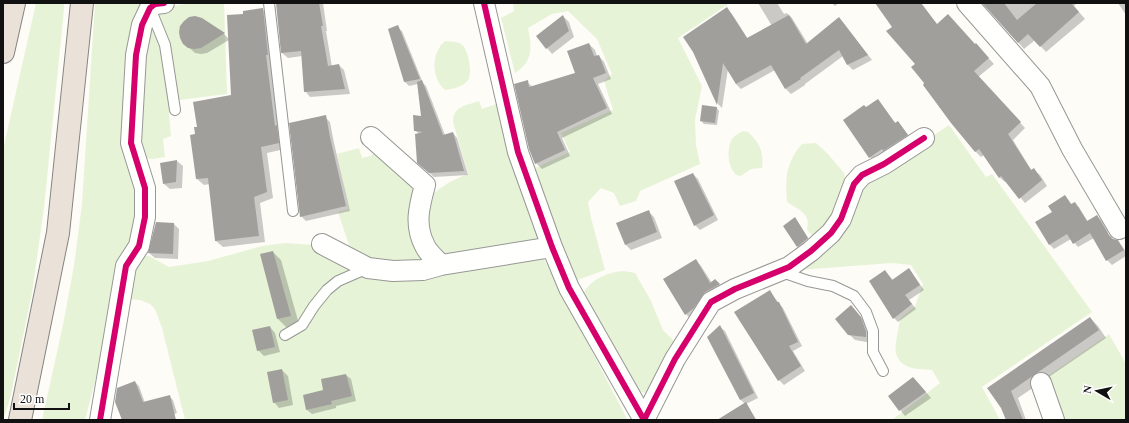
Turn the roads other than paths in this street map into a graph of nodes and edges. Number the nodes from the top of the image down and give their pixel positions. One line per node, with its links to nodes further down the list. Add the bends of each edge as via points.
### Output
1 (14, 3): 7 (highway)
2 (82, 3): 21 (highway, via 58,233)
3 (269, 3): 11 (lane)
4 (484, 3): 14 (street, via 518,152)
5 (967, 3): 12 (street, via 1040,86 1072,149)
6 (156, 4): 8 (lane); 22 (street, via 142,25 136,55 131,143 145,188 145,217 139,246 126,266)
7 (3, 52)
8 (175, 110)
9 (371, 137): 15 (street, via 425,185 418,223 425,246)
10 (924, 138): 17 (street, via 862,175 854,184 841,219 830,233 789,268)
11 (293, 211)
12 (1119, 228)
13 (322, 244): 16 (street)
14 (552, 247): 15 (street); 23 (street, via 569,288)
15 (441, 265): 16 (street, via 423,270 393,271)
16 (368, 268): 18 (lane, via 338,281 314,306 302,325)
17 (780, 271): 19 (lane, via 833,286 854,296 866,312 873,331 873,352); 23 (street, via 735,289 711,302 675,359)
18 (285, 335)
19 (883, 371)
20 (1041, 383): 24 (street)
21 (20, 420)
22 (100, 420)
23 (644, 420)
24 (1054, 420)

